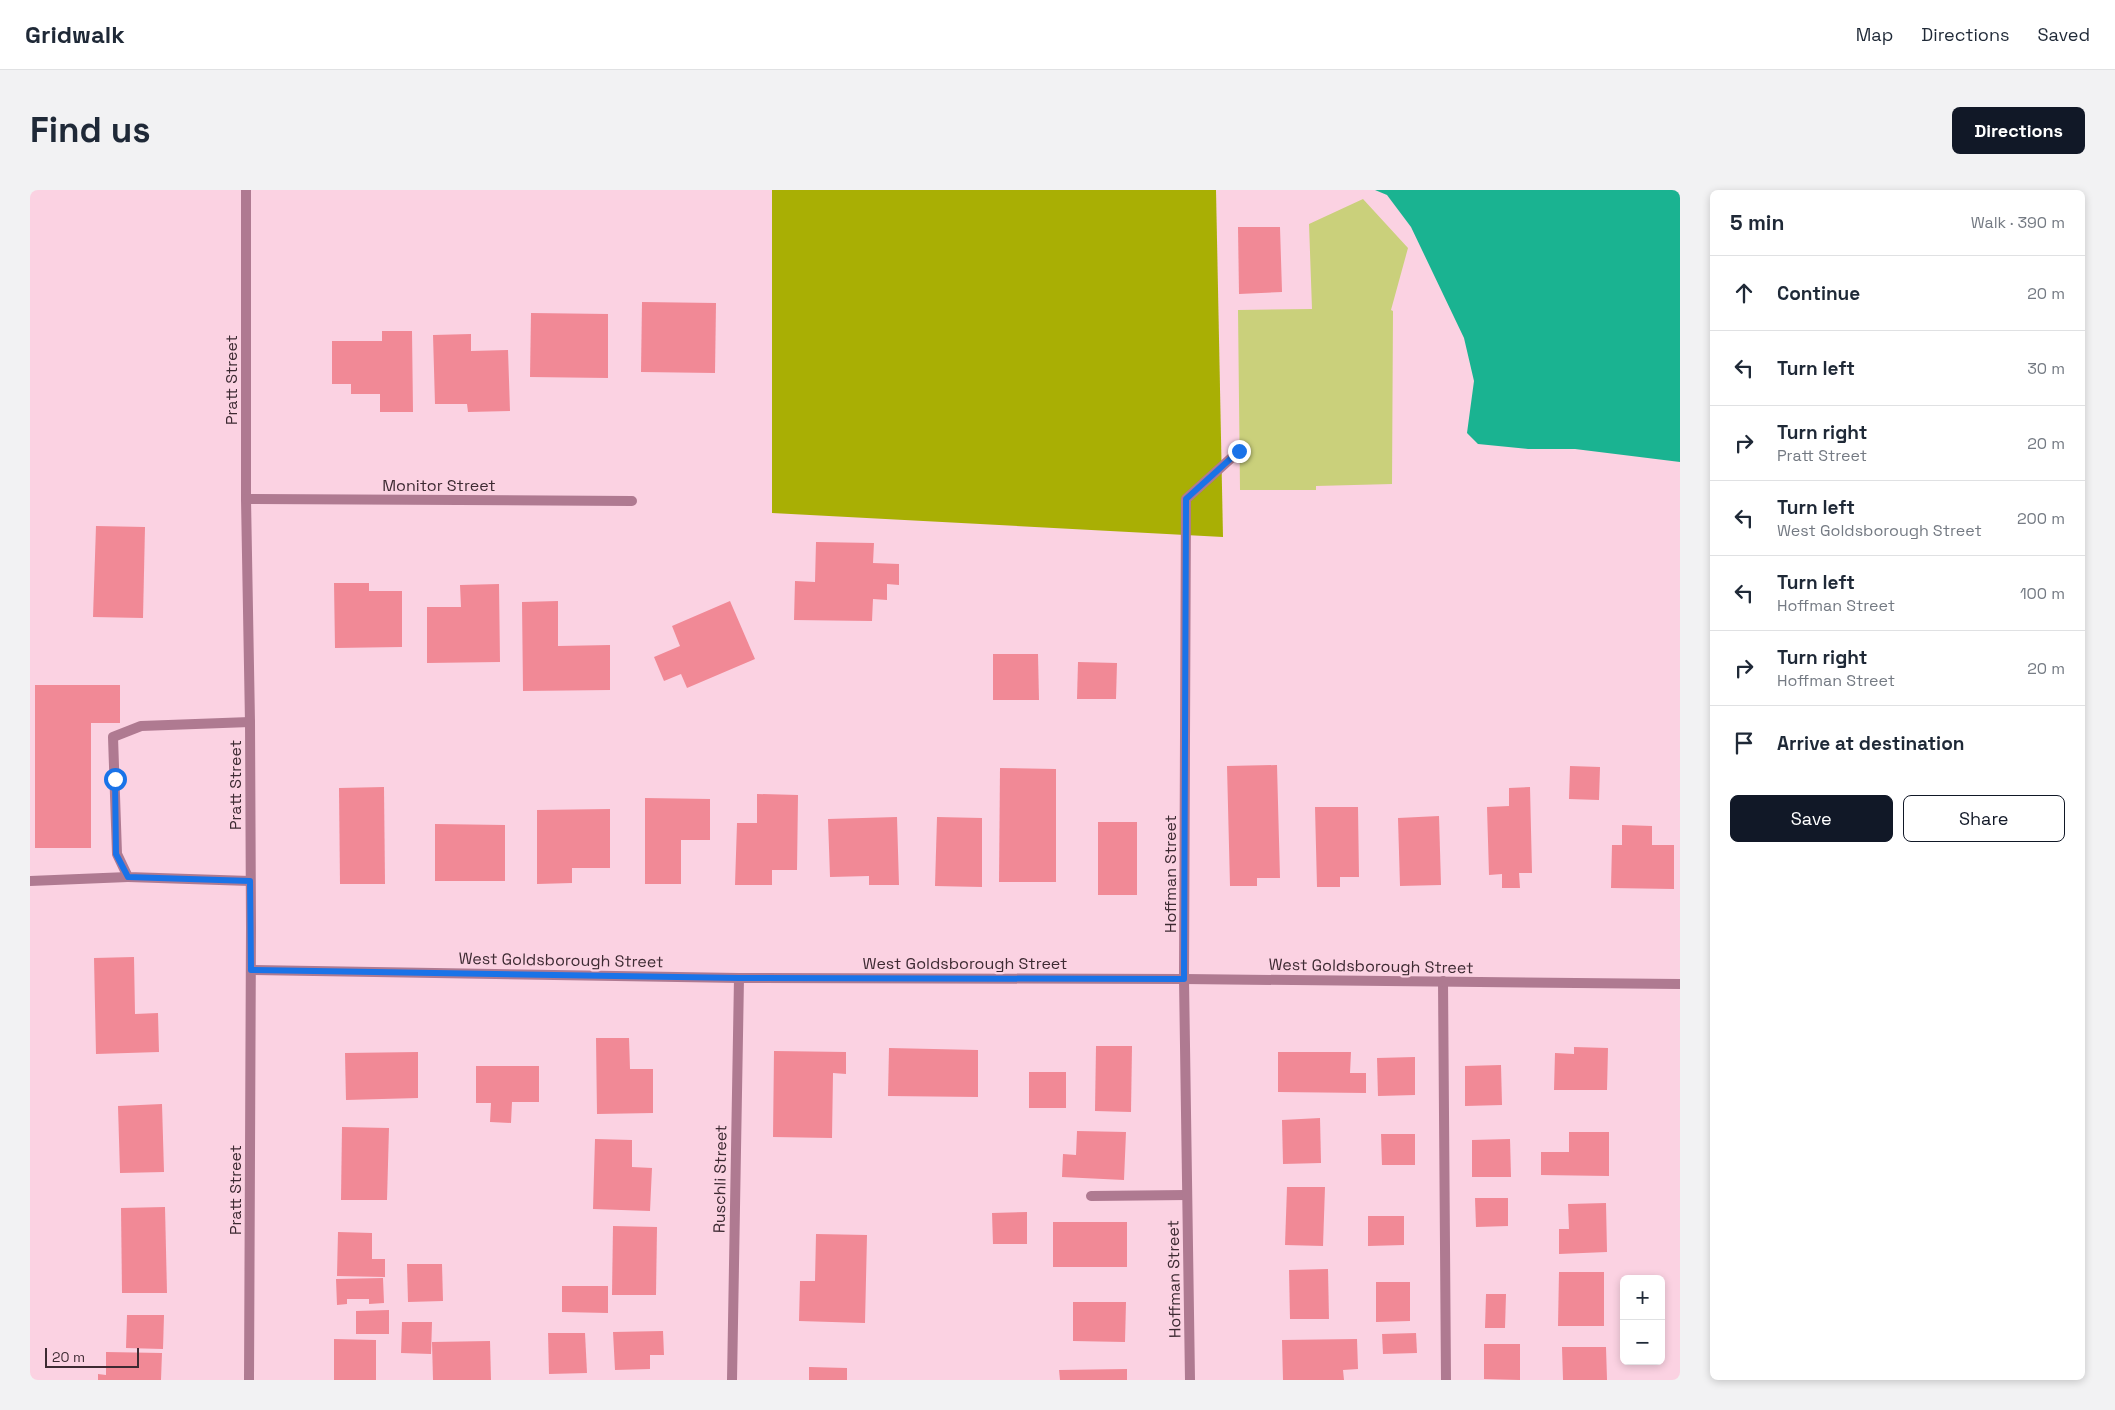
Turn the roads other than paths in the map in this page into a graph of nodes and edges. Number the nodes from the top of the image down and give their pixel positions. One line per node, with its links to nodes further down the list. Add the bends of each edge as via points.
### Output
1 (246, 190): 3 (street, Pratt Street)
2 (1239, 451): 11 (street, Hoffman Street, via 1186,499)
3 (246, 499): 4 (street, Monitor Street); 5 (street, Pratt Street)
4 (632, 501)
5 (250, 722): 6 (street, via 141,726 113,736 116,854); 8 (street, Pratt Street)
6 (128, 877): 7 (street); 8 (street)
7 (30, 880)
8 (250, 881): 9 (street, Pratt Street)
9 (251, 970): 10 (street, West Goldsborough Street); 16 (street, Pratt Street)
10 (739, 978): 11 (street, West Goldsborough Street); 17 (street, Ruschli Street)
11 (1184, 979): 12 (street, West Goldsborough Street); 14 (street, Hoffman Street)
12 (1443, 981): 13 (street, West Goldsborough Street); 19 (street)
13 (1680, 984)
14 (1187, 1195): 15 (street); 18 (street, Hoffman Street)
15 (1091, 1196)
16 (250, 1380)
17 (732, 1380)
18 (1190, 1380)
19 (1446, 1380)

